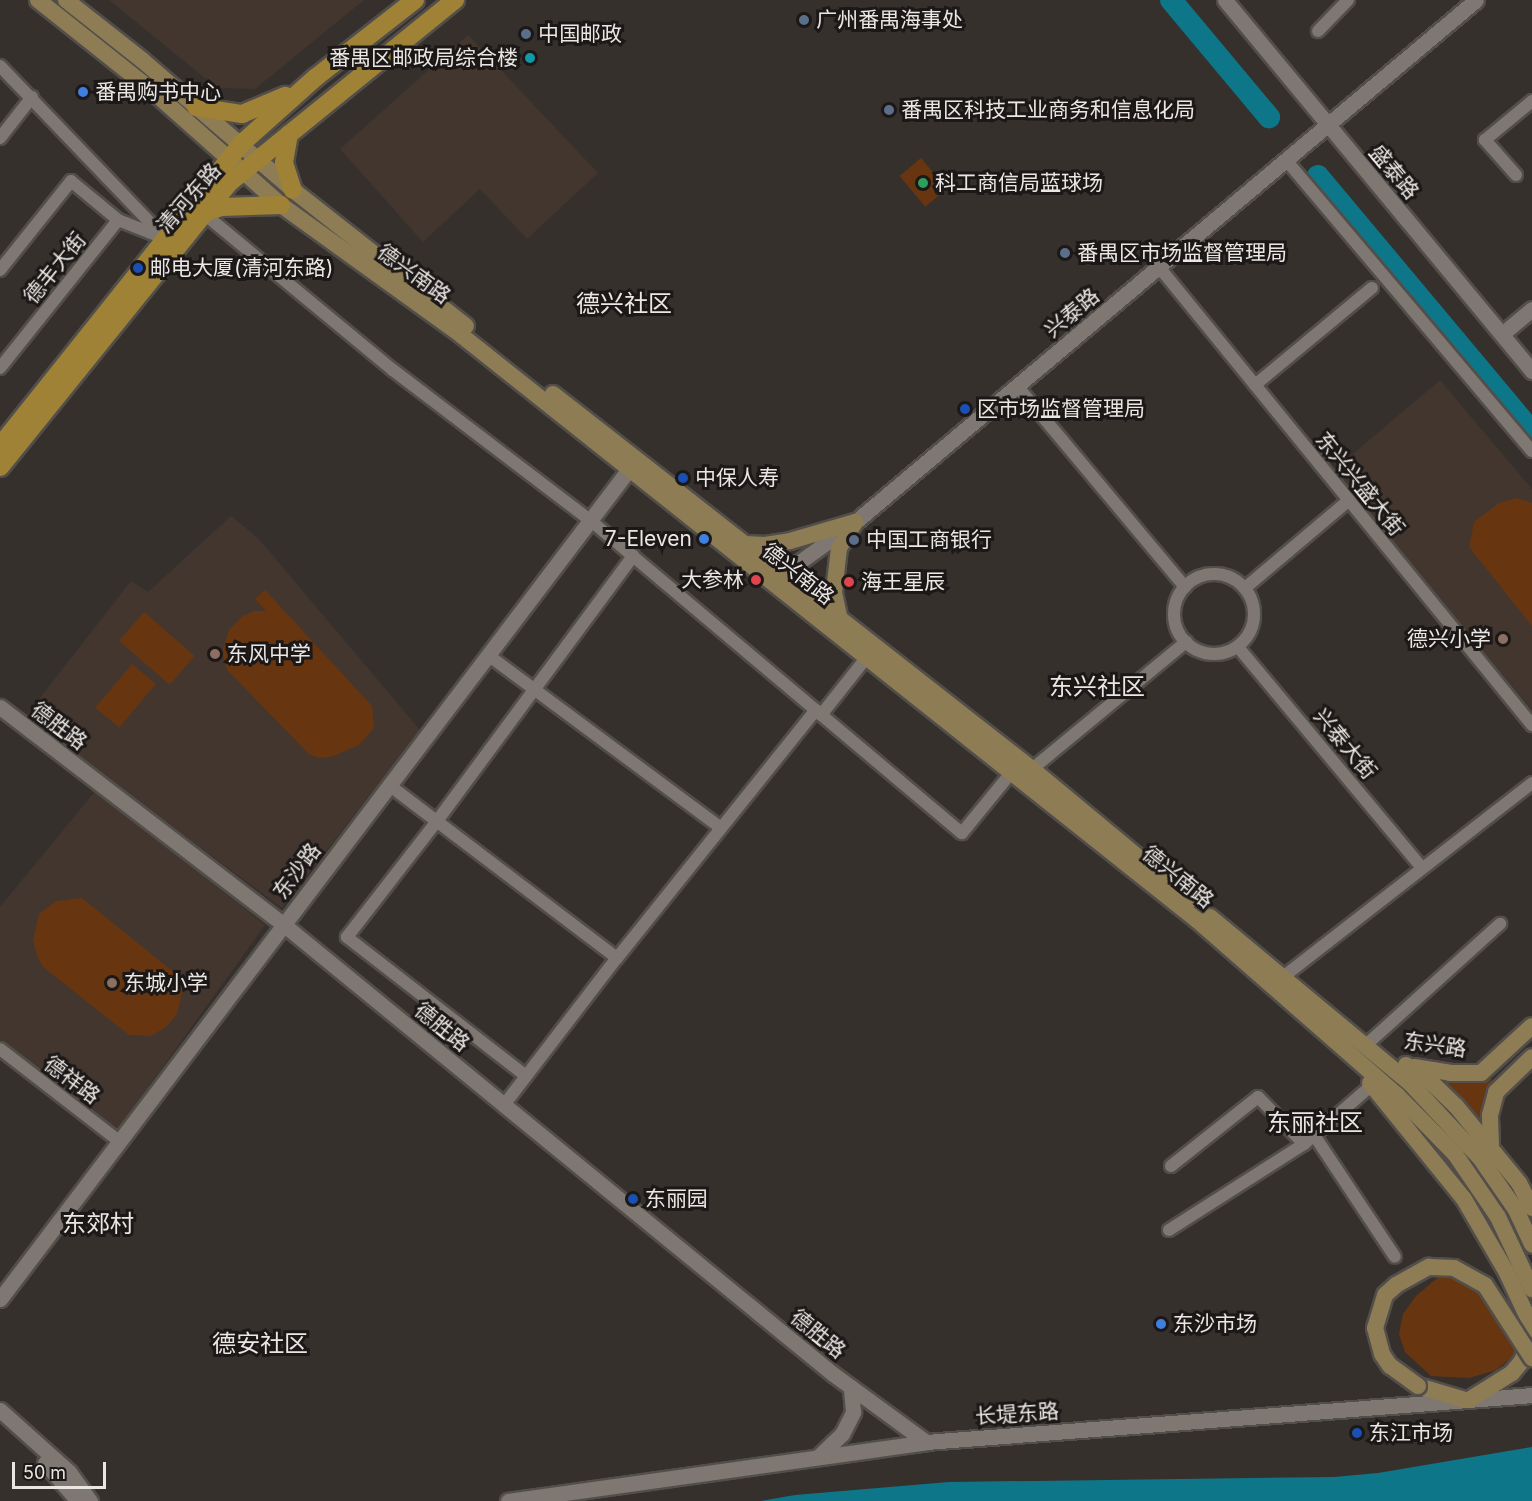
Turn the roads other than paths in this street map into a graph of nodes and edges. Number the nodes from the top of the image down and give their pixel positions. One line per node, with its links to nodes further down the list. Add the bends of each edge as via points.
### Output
1 (38, 0): 21 (main road, 德兴南路, via 156,94)
2 (66, 0): 14 (main road, 德兴南路)
3 (415, 0): 10 (main road, 清河东路)
4 (455, 0): 12 (main road, 清河东路)
5 (1225, 0): 15 (street, 盛泰路)
6 (1348, 0): 8 (street)
7 (1476, 0): 15 (street, 兴泰路)
8 (1318, 31)
9 (0, 66): 11 (street)
10 (315, 78): 12 (main road); 14 (main road, via 242,114); 18 (main road, 清河东路)
11 (32, 98): 17 (street); 27 (street)
12 (333, 99): 16 (main road, 清河东路)
13 (1532, 101): 22 (street, via 1485,140)
14 (196, 106): 18 (main road, 德兴南路)
15 (1327, 125): 20 (street, 兴泰路); 32 (street, 盛泰路)
16 (289, 134): 19 (main road, 清河东路); 23 (main road, via 284,163)
17 (0, 138)
18 (240, 145): 19 (main road, 德兴南路); 21 (main road, 清河东路)
19 (257, 159): 21 (main road, 清河东路); 23 (main road, 德兴南路)
20 (1286, 160): 28 (street, 兴泰路); 38 (street)
21 (235, 165): 24 (main road, 德兴南路); 25 (main road, 清河东路); 27 (main road, 清河东路)
22 (1515, 175)
23 (293, 190): 44 (main road, 德兴南路)
24 (281, 205): 25 (main road, via 221,207); 40 (main road, 德兴南路, via 461,335)
25 (203, 213): 39 (main road, 清河东路); 42 (street, via 393,370)
26 (118, 220): 27 (street); 29 (street, via 70,181); 33 (street, 德丰大街)
27 (165, 238): 37 (main road, 清河东路)
28 (1159, 267): 35 (street, 兴泰路); 36 (street, 东兴兴盛大街)
29 (0, 270)
30 (1372, 288): 36 (street)
31 (1532, 309): 32 (street)
32 (1502, 334): 34 (street, 盛泰路)
33 (0, 368)
34 (1532, 371)
35 (1017, 386): 43 (street, 兴泰路); 47 (street)
36 (1255, 386): 41 (street, 东兴兴盛大街)
37 (0, 446)
38 (1532, 451)
39 (0, 467)
40 (629, 469): 42 (street, 东沙路); 46 (main road, 德兴南路)
41 (1349, 500): 48 (street); 57 (street, 东兴兴盛大街)
42 (590, 520): 45 (street); 52 (street, 东沙路)
43 (855, 522): 44 (main road, via 790,541); 46 (street, 兴泰路); 49 (main road, via 839,548 834,592)
44 (745, 544): 46 (main road, 德兴南路)
45 (633, 556): 54 (street); 56 (street)
46 (781, 580): 49 (main road, 德兴南路); 53 (main road, 德兴南路)
47 (1185, 587): 48 (street, via 1204,575 1215,574 1226,575); 50 (street, via 1174,609 1175,621)
48 (1245, 588): 51 (street, via 1255,612 1250,631)
49 (839, 616): 58 (main road, 德兴南路)
50 (1186, 642): 51 (street, via 1207,654); 58 (street)
51 (1238, 647): 64 (street, 兴泰大街)
52 (488, 655): 54 (street); 61 (street, 东沙路)
53 (867, 657): 56 (street); 59 (main road, 德兴南路)
54 (534, 688): 62 (street); 63 (street)
55 (0, 707): 65 (street, 德胜路)
56 (819, 713): 59 (street, via 962,833); 63 (street)
57 (1532, 724)
58 (1032, 769): 68 (main road, 德兴南路)
59 (1011, 772): 70 (main road, 德兴南路, via 1197,920)
60 (1532, 783): 64 (street)
61 (389, 785): 62 (street); 65 (street, 东沙路)
62 (437, 821): 67 (street); 76 (street, via 347,937)
63 (721, 828): 67 (street)
64 (1421, 867): 68 (street)
65 (284, 924): 78 (street, 德胜路); 80 (street, 东沙路)
66 (1500, 924): 71 (street)
67 (617, 958): 76 (street)
68 (1283, 977): 71 (main road, 德兴南路)
69 (1532, 1026): 75 (main road, 东兴路, via 1481,1073 1450,1073)
70 (1330, 1036): 77 (main road); 88 (main road, 德兴南路, via 1397,1095 1455,1154 1498,1217)
71 (1366, 1045): 74 (main road, 德兴南路)
72 (0, 1050): 80 (street, 德祥路)
73 (1532, 1057): 82 (main road, via 1496,1092)
74 (1385, 1060): 75 (main road, 东兴路); 84 (main road, 德兴南路, via 1466,1142)
75 (1406, 1065): 82 (main road, via 1433,1084)
76 (526, 1076): 78 (street)
77 (1372, 1085): 79 (street); 90 (main road, via 1464,1199)
78 (504, 1105): 92 (street, 德胜路)
79 (1314, 1135): 81 (street); 87 (street)
80 (119, 1141): 89 (street, 东沙路)
81 (1304, 1144): 83 (street, via 1258,1097); 85 (street)
82 (1491, 1146): 84 (main road, via 1519,1183)
83 (1171, 1166)
84 (1524, 1209): 86 (main road)
85 (1169, 1230)
86 (1532, 1245)
87 (1395, 1257)
88 (1532, 1289)
89 (0, 1299)
90 (1530, 1320): 94 (main road, via 1530,1339 1522,1361 1512,1373)
91 (1532, 1359): 94 (main road, bridge, via 1485,1285 1454,1268 1430,1267 1405,1279 1385,1295 1375,1328 1377,1341 1390,1366 1418,1386)
92 (851, 1387): 97 (street, 德胜路); 98 (street, 德胜路, via 853,1412 842,1434)
93 (1532, 1395): 94 (street, 长堤东路)
94 (1467, 1400): 97 (street, 长堤东路)
95 (0, 1410): 100 (street, via 69,1472)
96 (0, 1423): 99 (street, via 44,1462)
97 (926, 1442): 98 (street, 长堤东路)
98 (818, 1457): 101 (street, 长堤东路)
99 (78, 1501)
100 (90, 1501)
101 (508, 1501)

